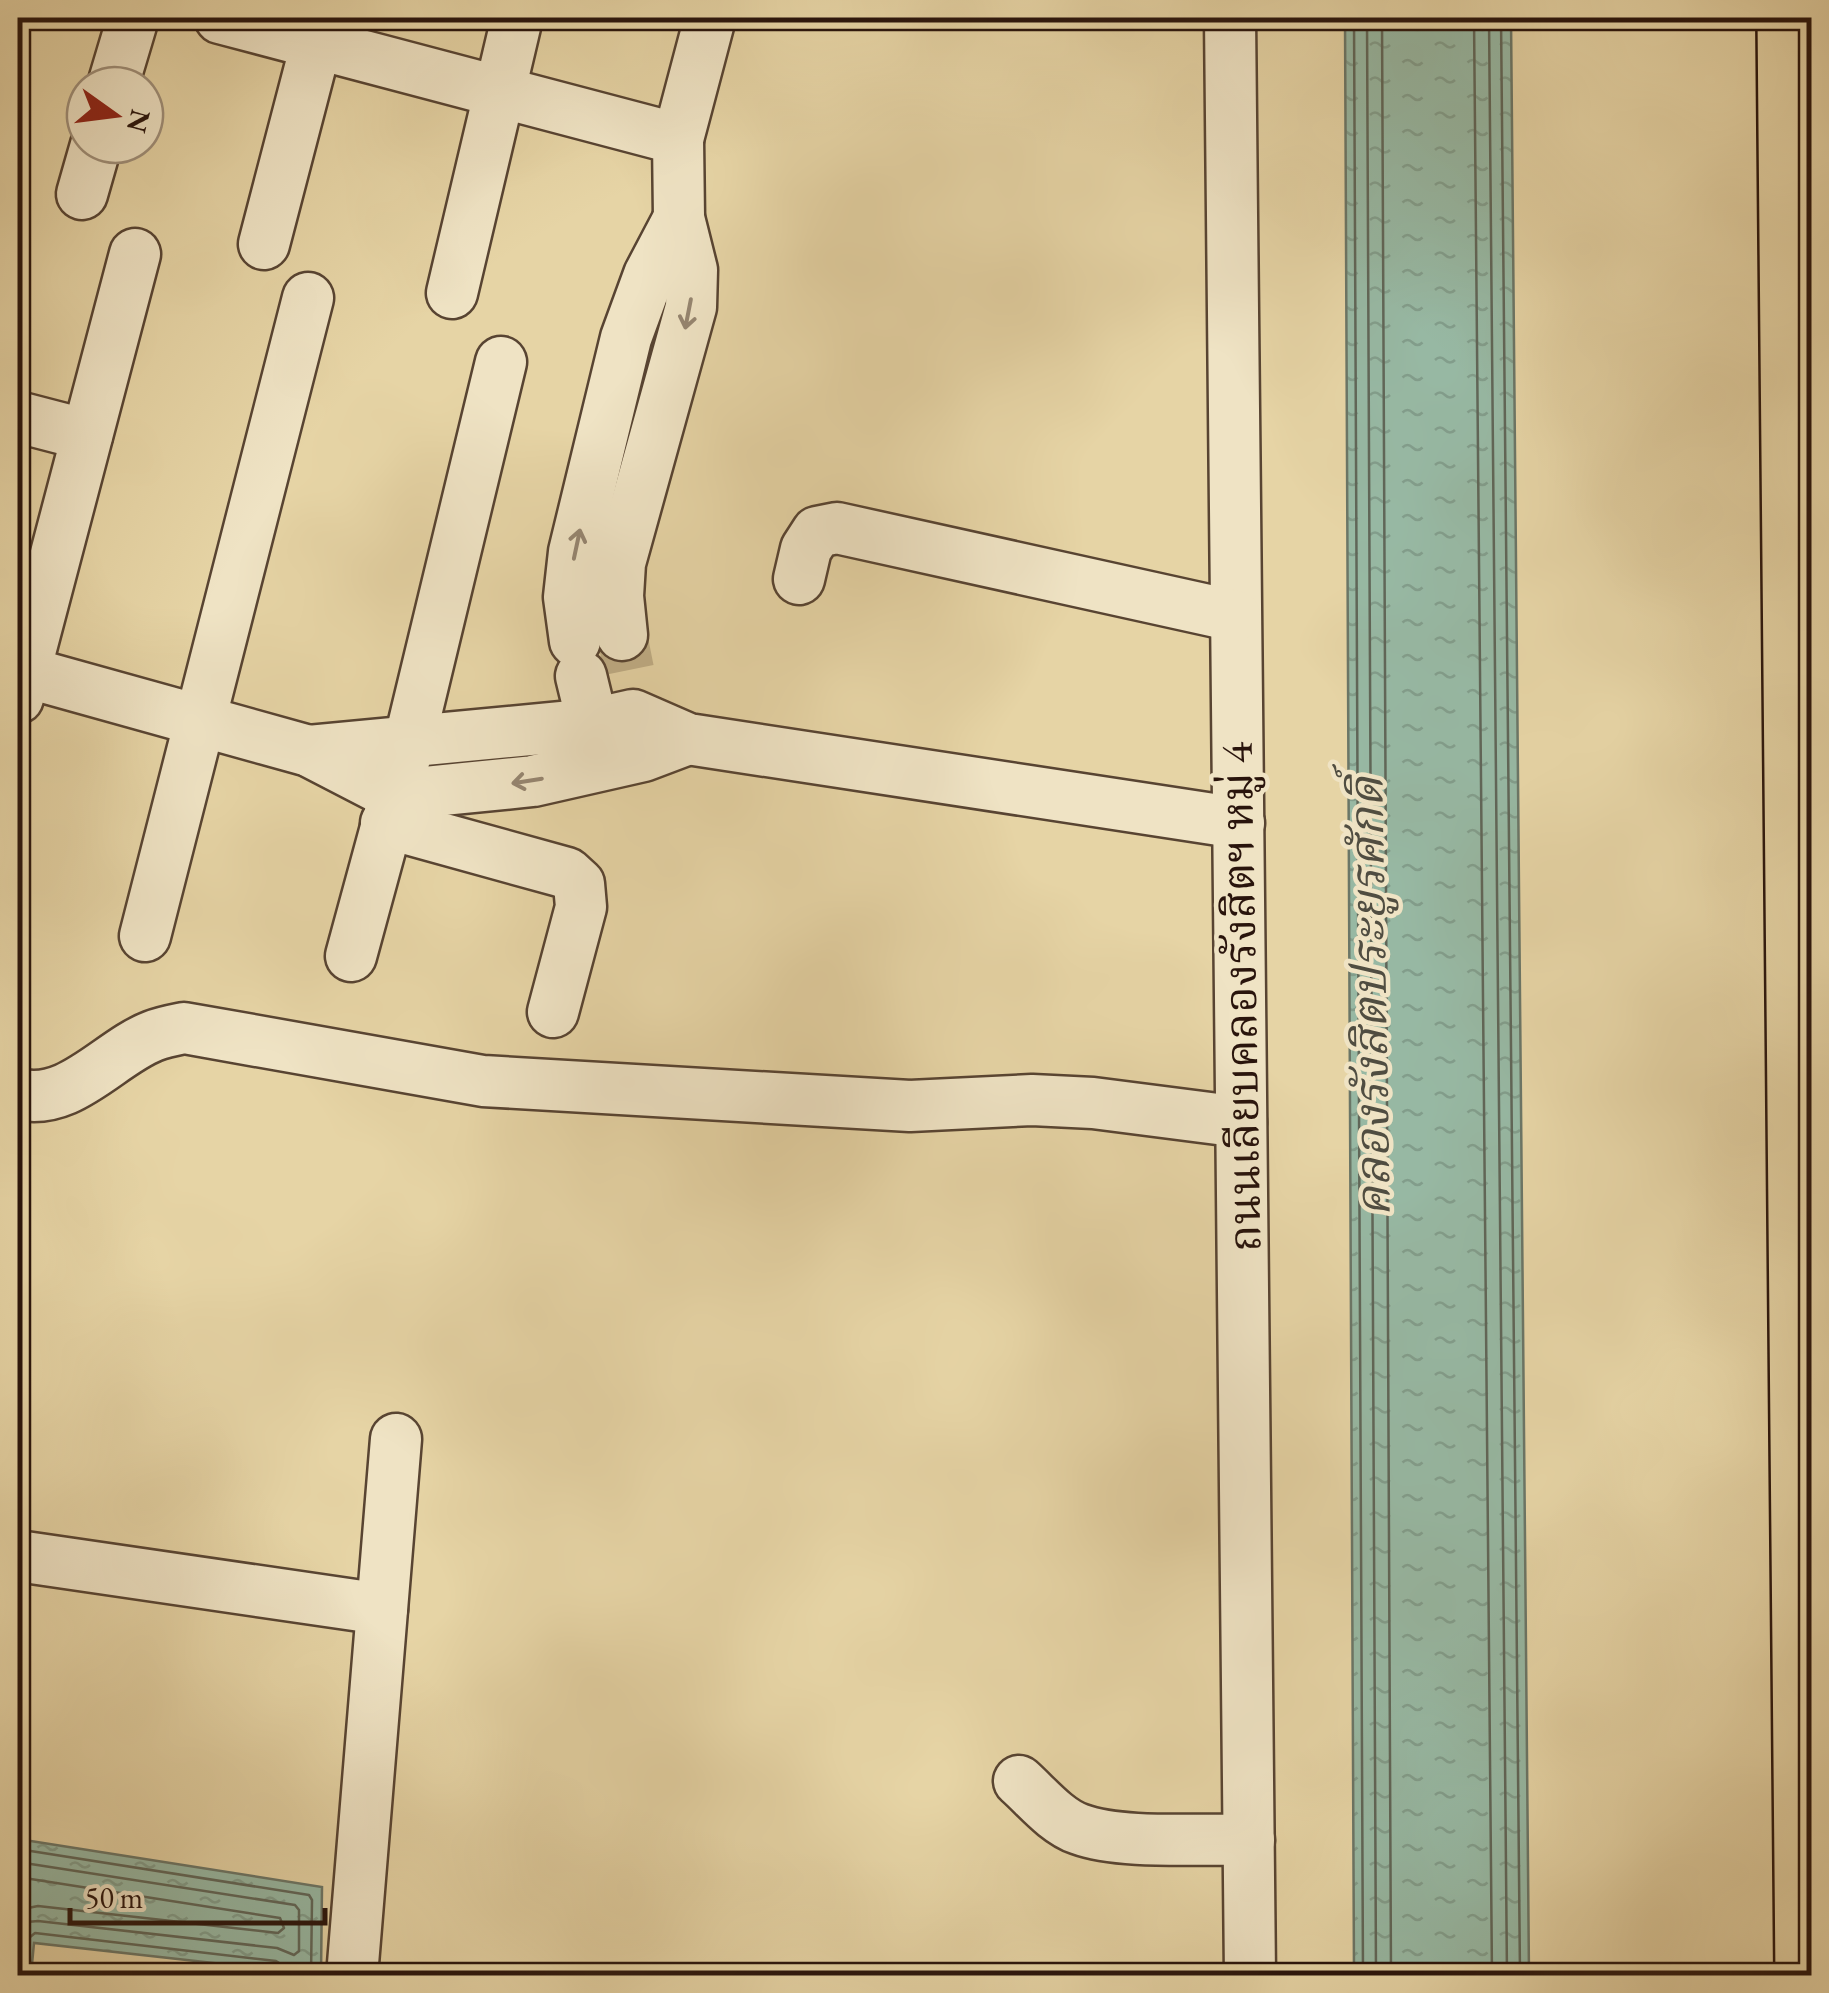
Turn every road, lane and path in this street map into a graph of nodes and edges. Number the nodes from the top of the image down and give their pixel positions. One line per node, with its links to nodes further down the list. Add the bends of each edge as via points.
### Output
1 (132, 18): 8 (street)
2 (220, 18): 7 (street)
3 (516, 18): 9 (street)
4 (710, 18): 10 (street)
5 (1230, 18): 21 (street, ถนนเลียบคลองรังสิตฯ หมู่ 4)
6 (1784, 18): 29 (main road)
7 (320, 30): 9 (street); 13 (street)
8 (119, 65)
9 (499, 91): 10 (street); 15 (street)
10 (678, 139): 23 (street, via 679,218 692,270 691,307 620,563)
11 (90, 165): 12 (street)
12 (82, 194)
13 (264, 244)
14 (134, 254): 19 (street)
15 (452, 293)
16 (308, 298): 24 (street)
17 (500, 362): 25 (street)
18 (18, 417): 19 (street)
19 (87, 435): 22 (street)
20 (798, 579): 21 (street, via 816,532 837,528)
21 (1235, 616): 28 (street, ถนนเลียบคลองรังสิตฯ หมู่ 4)
22 (20, 680): 24 (street)
23 (618, 702): 25 (street); 27 (street, one-way to 27, via 533,781); 28 (street)
24 (202, 720): 26 (street); 30 (street)
25 (409, 743): 26 (street); 27 (street)
26 (309, 751): 27 (street)
27 (390, 809): 31 (street); 32 (street, via 567,872 579,884 581,907)
28 (1239, 824): 34 (street, ถนนเลียบคลองรังสิตฯ หมู่ 4)
29 (1802, 935): 42 (main road)
30 (145, 936)
31 (351, 956)
32 (553, 1012)
33 (18, 1094): 34 (street, via 66,1089 152,1036 184,1028 484,1081 910,1106 1078,1102)
34 (1240, 1122): 39 (street, ถนนเลียบคลองรังสิตฯ หมู่ 4)
35 (396, 1439): 37 (street)
36 (18, 1556): 37 (street)
37 (382, 1609): 40 (street)
38 (1019, 1781): 39 (street, via 1078,1829 1120,1837)
39 (1249, 1840): 41 (street, ถนนเลียบคลองรังสิตฯ หมู่ 4)
40 (352, 1976)
41 (1250, 1976)
42 (1803, 1976)

